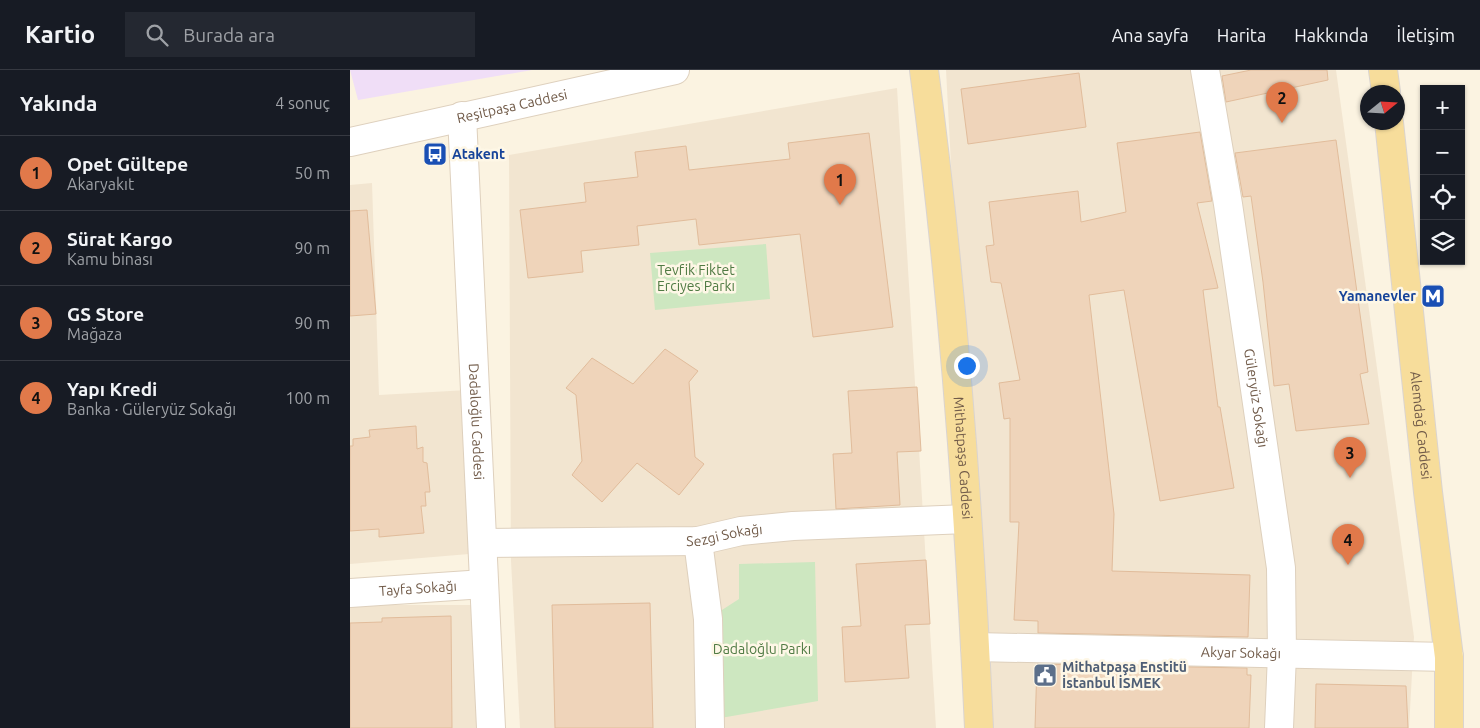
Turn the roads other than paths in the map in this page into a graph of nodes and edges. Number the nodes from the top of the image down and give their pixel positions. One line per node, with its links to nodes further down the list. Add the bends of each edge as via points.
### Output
1 (675, 70): 6 (street, Reşitpaşa Caddesi)
2 (924, 70): 9 (main road, Mithatpaşa Caddesi, via 948,272)
3 (1205, 70): 15 (street, Güleryüz Sokağı, via 1231,223 1281,568)
4 (1383, 70): 5 (main road)
5 (1385, 85)
6 (462, 116): 8 (street, Reşitpaşa Caddesi); 11 (street, Dadaloğlu Caddesi)
7 (1391, 130): 16 (main road, Alemdağ Caddesi, via 1428,492)
8 (350, 142)
9 (967, 519): 10 (street, Sezgi Sokağı, via 793,526 741,531); 14 (main road, Mithatpaşa Caddesi)
10 (698, 541): 11 (street, Sezgi Sokağı); 18 (street, via 708,619)
11 (483, 543): 12 (street, Dadaloğlu Caddesi)
12 (484, 584): 13 (street, Tayfa Sokağı); 17 (street, Dadaloğlu Caddesi)
13 (350, 594)
14 (975, 647): 15 (street, Akyar Sokağı); 19 (main road, Mithatpaşa Caddesi)
15 (1282, 654): 16 (street, Akyar Sokağı); 20 (street, Güleryüz Sokağı)
16 (1449, 657): 21 (main road, Alemdağ Caddesi)
17 (491, 728)
18 (710, 728)
19 (979, 728)
20 (1279, 728)
21 (1448, 728)

